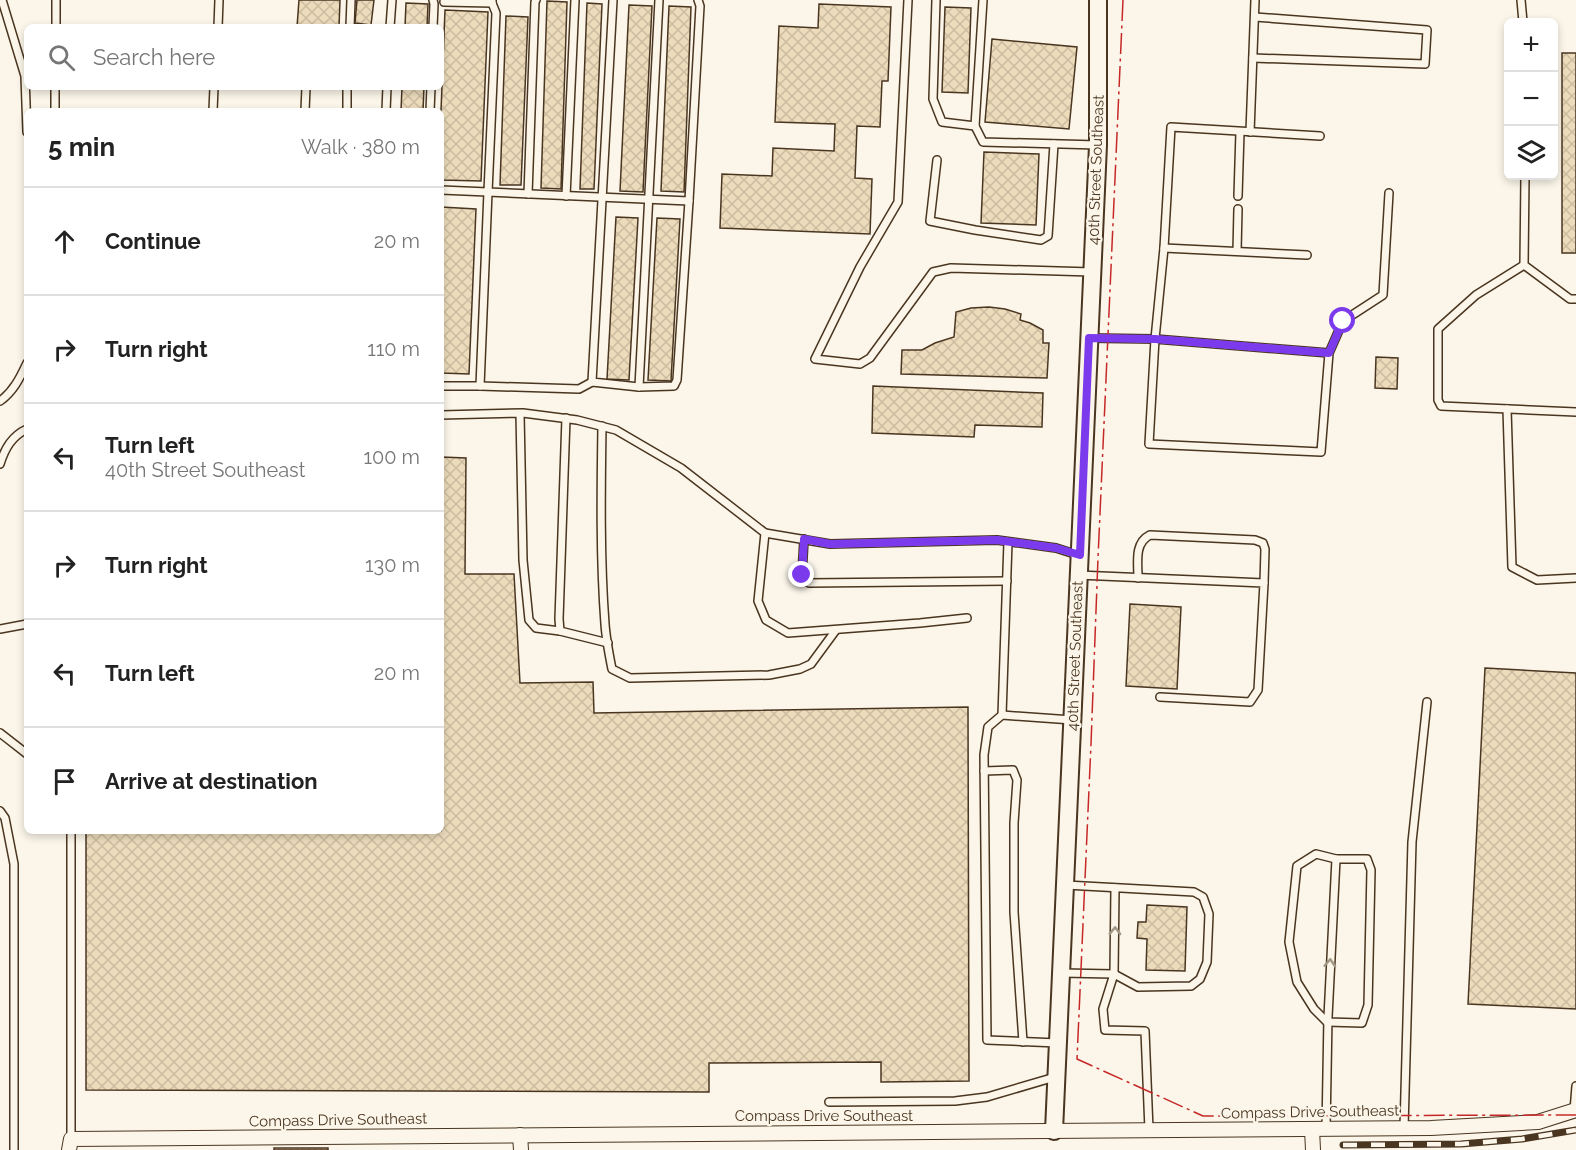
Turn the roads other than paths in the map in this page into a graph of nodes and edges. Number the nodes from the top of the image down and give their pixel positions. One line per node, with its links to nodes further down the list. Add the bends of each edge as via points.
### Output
1 (2, 0): 28 (lane)
2 (56, 0): 22 (lane)
3 (219, 0): 23 (lane)
4 (351, 0): 24 (lane)
5 (392, 0): 25 (lane)
6 (433, 0): 26 (lane)
7 (536, 0): 54 (lane)
8 (575, 0): 55 (lane)
9 (613, 0): 57 (lane)
10 (659, 0): 58 (lane)
11 (698, 0): 59 (lane)
12 (908, 0): 65 (lane, via 898,202 860,267 815,358 860,364 870,358 933,272 951,268)
13 (936, 0): 43 (lane, via 933,99 942,122)
14 (983, 0): 43 (lane)
15 (1098, 0): 48 (street, 40th Street Southeast)
16 (1256, 0): 20 (lane)
17 (1521, 0): 21 (lane)
18 (492, 1): 19 (lane); 52 (lane, via 496,14)
19 (444, 2)
20 (1255, 17): 27 (lane); 27 (lane, via 1426,30 1425,64)
21 (1523, 18)
22 (56, 24)
23 (218, 24)
24 (350, 24)
25 (390, 24)
26 (433, 24)
27 (1253, 58): 45 (lane)
28 (24, 73)
29 (26, 90): 36 (lane)
30 (56, 90): 37 (lane)
31 (214, 90): 38 (lane)
32 (306, 90): 39 (lane)
33 (347, 90): 40 (lane)
34 (387, 90): 41 (lane)
35 (431, 90): 42 (lane)
36 (26, 108)
37 (55, 108)
38 (213, 108)
39 (305, 108)
40 (347, 108)
41 (386, 108)
42 (430, 108)
43 (975, 126): 47 (lane, via 983,142)
44 (1240, 132): 45 (lane); 56 (lane); 61 (lane, via 1171,127)
45 (1250, 132): 46 (lane)
46 (1320, 136)
47 (1054, 144): 48 (lane); 49 (lane, via 1048,236 1041,240 930,221)
48 (1098, 145): 65 (street, 40th Street Southeast)
49 (937, 160)
50 (1525, 180): 64 (lane)
51 (444, 190): 52 (lane)
52 (488, 192): 54 (lane); 73 (lane)
53 (1389, 193): 69 (lane, via 1383,295 1343,321)
54 (528, 194): 55 (lane)
55 (566, 196): 57 (lane)
56 (1238, 196)
57 (603, 198): 58 (lane); 71 (lane)
58 (649, 200): 59 (lane); 74 (lane)
59 (688, 201): 74 (lane, via 677,380 667,388)
60 (1238, 209): 62 (lane)
61 (1164, 248): 62 (lane); 68 (lane)
62 (1237, 251): 63 (lane)
63 (1307, 255)
64 (1524, 265): 66 (lane, via 1570,299); 76 (lane, via 1476,296 1438,329 1441,406)
65 (1092, 272): 67 (street, 40th Street Southeast)
66 (1576, 299)
67 (1089, 338): 68 (lane); 87 (street, 40th Street Southeast)
68 (1155, 339): 69 (lane); 69 (lane, via 1149,444 1321,452)
69 (1329, 353)
70 (24, 370): 75 (lane)
71 (592, 382): 73 (lane, via 579,389); 74 (lane)
72 (444, 386): 73 (lane)
73 (480, 386)
74 (639, 387)
75 (0, 402)
76 (1507, 409): 77 (lane); 90 (lane, via 1512,567 1537,580)
77 (1576, 412)
78 (520, 414): 79 (lane); 80 (lane); 97 (lane, via 523,560 529,620 536,628)
79 (444, 416)
80 (566, 418): 81 (lane); 97 (lane)
81 (602, 426): 84 (lane, via 616,430 681,468); 98 (lane, via 601,526)
82 (24, 430): 83 (lane, via 3,452)
83 (0, 464)
84 (765, 533): 85 (lane); 96 (lane, via 758,601 766,620 788,633)
85 (804, 539): 86 (lane, via 830,544); 91 (lane, via 802,575 809,584)
86 (1008, 542): 87 (lane); 91 (lane)
87 (1080, 555): 88 (street, 40th Street Southeast)
88 (1078, 575): 89 (lane); 102 (street, 40th Street Southeast)
89 (1138, 578): 92 (lane); 92 (lane, via 1143,538 1162,535 1263,543)
90 (1576, 578)
91 (1006, 581): 101 (lane)
92 (1264, 583): 99 (lane, via 1258,690 1250,702)
93 (967, 618): 96 (lane)
94 (24, 625): 95 (lane)
95 (0, 629)
96 (836, 630): 98 (lane, via 811,664 770,675 630,678 612,669)
97 (560, 631): 98 (lane)
98 (608, 643)
99 (1160, 697)
100 (1427, 702): 120 (lane, via 1412,842)
101 (1002, 715): 102 (lane); 105 (lane, via 988,727)
102 (1072, 720): 109 (street, 40th Street Southeast)
103 (0, 733): 104 (lane)
104 (24, 752)
105 (984, 771): 114 (lane, via 1013,770 1017,780 1014,912); 114 (lane, via 987,1040)
106 (0, 811): 126 (lane, via 5,818 14,864)
107 (71, 834): 125 (lane)
108 (1336, 859): 113 (lane, one-way to 108); 113 (lane, via 1316,854 1297,866 1289,942 1297,982); 113 (lane, via 1367,859 1371,870 1368,1005 1362,1023)
109 (1066, 885): 110 (lane); 111 (street, 40th Street Southeast)
110 (1115, 888): 112 (lane, one-way to 110); 112 (lane, via 1194,892 1203,897 1209,914 1207,962 1200,979 1191,986 1138,987)
111 (1062, 973): 112 (lane); 115 (street, 40th Street Southeast)
112 (1114, 974): 122 (lane, via 1103,1009 1105,1030 1145,1031)
113 (1327, 1022): 121 (lane)
114 (1023, 1042): 115 (lane)
115 (1058, 1043): 116 (street, 40th Street Southeast)
116 (1057, 1077): 118 (lane, via 955,1101); 123 (street, 40th Street Southeast)
117 (1576, 1086): 119 (lane)
118 (829, 1102)
119 (1575, 1111): 120 (street, Compass Drive Southeast, via 1538,1122)
120 (1404, 1128): 121 (street, Compass Drive Southeast)
121 (1319, 1129): 122 (street, Compass Drive Southeast); 128 (street)
122 (1149, 1130): 123 (street, Compass Drive Southeast)
123 (1054, 1131): 124 (street, Compass Drive Southeast)
124 (520, 1135): 125 (street, Compass Drive Southeast); 127 (street)
125 (70, 1145)
126 (14, 1150)
127 (521, 1150)
128 (1313, 1150)

